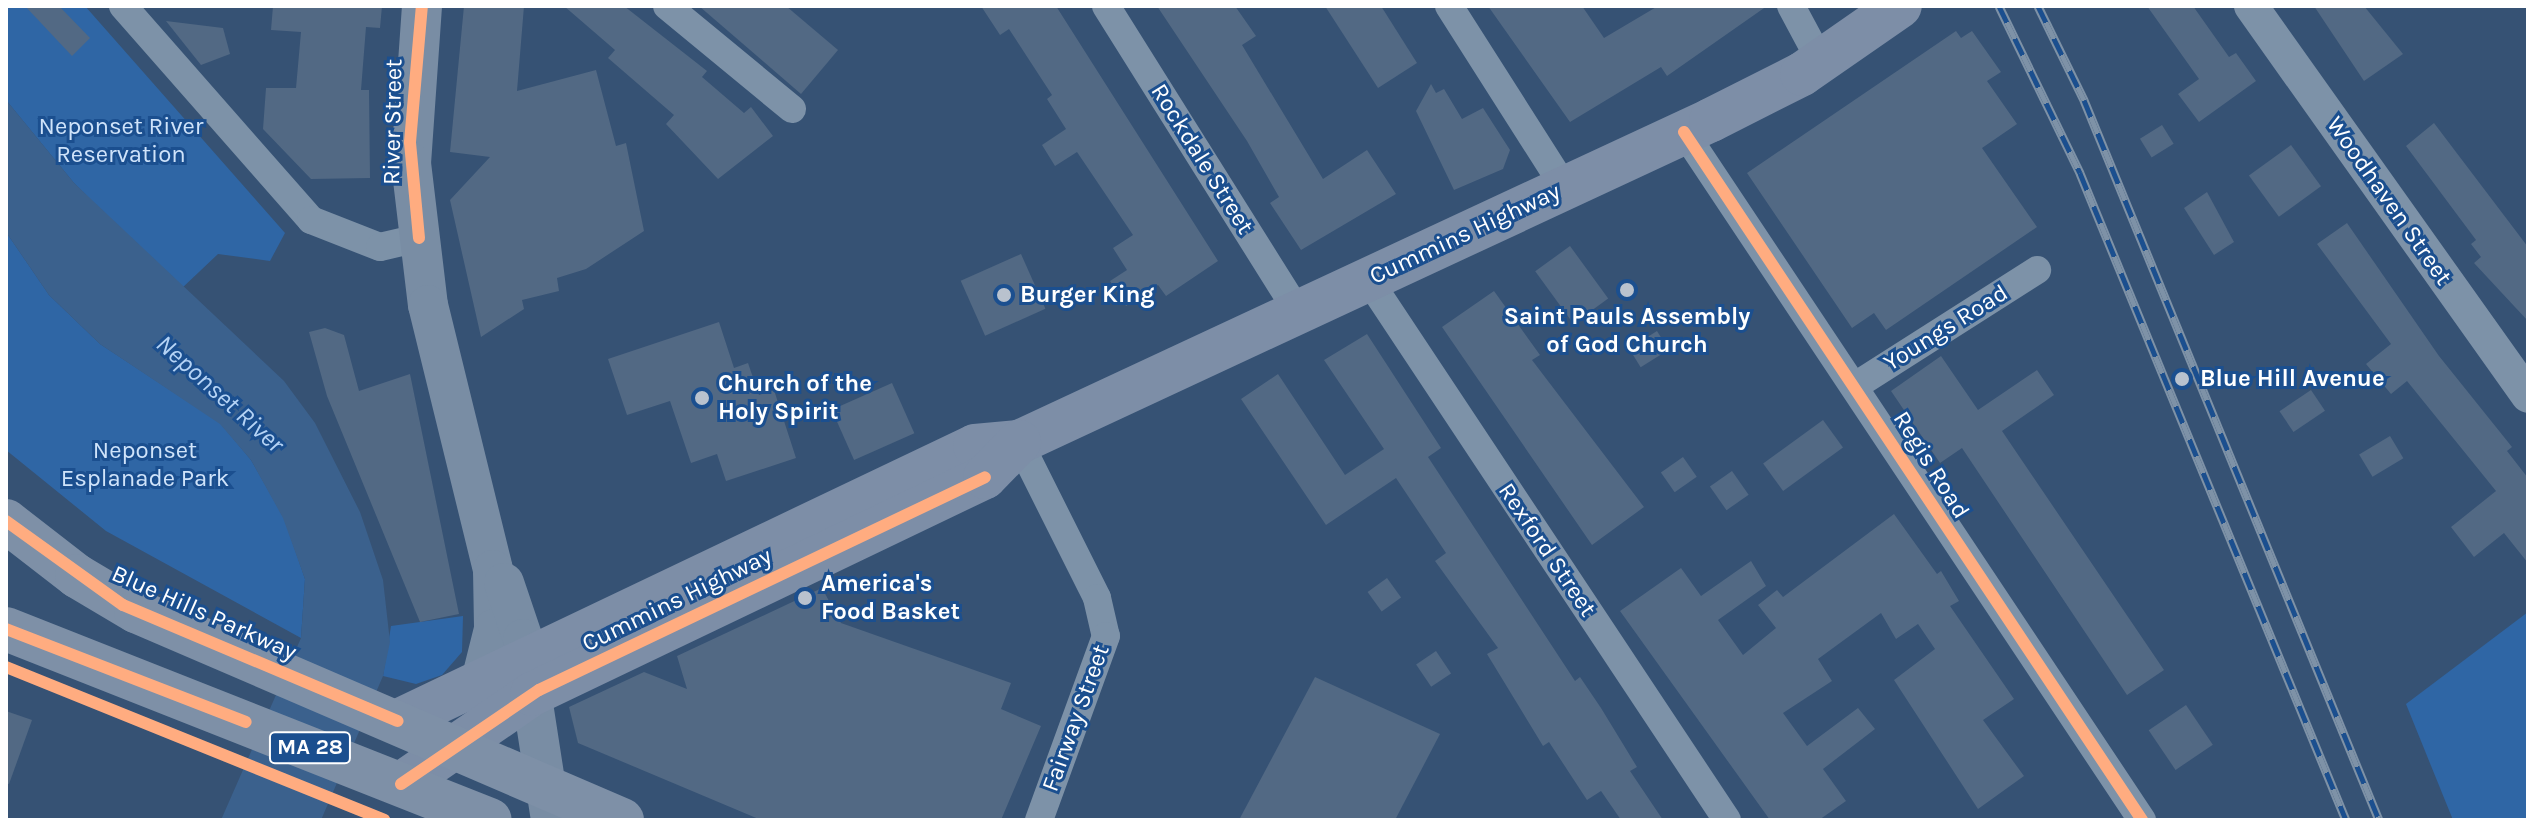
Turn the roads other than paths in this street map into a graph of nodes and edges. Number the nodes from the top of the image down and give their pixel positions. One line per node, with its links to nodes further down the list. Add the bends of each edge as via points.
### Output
1 (123, 6): 13 (street, via 311,220 380,247)
2 (422, 6): 13 (main road, River Street, via 410,128)
3 (667, 6): 10 (street)
4 (1106, 6): 16 (street, Rockdale Street)
5 (1449, 6): 12 (street)
6 (1791, 6): 9 (street)
7 (1900, 6): 9 (main road, Cummins Highway)
8 (2251, 6): 18 (street, Woodhaven Street)
9 (1821, 62): 11 (main road, Cummins Highway)
10 (792, 109)
11 (1684, 132): 12 (main road, Cummins Highway); 17 (street, Regis Road)
12 (1565, 188): 15 (main road, Cummins Highway)
13 (419, 238): 21 (main road, River Street, via 428,305)
14 (2037, 270): 17 (street, Youngs Road)
15 (1368, 279): 16 (main road, Cummins Highway); 33 (street, Rexford Street)
16 (1298, 312): 19 (main road, Cummins Highway)
17 (1855, 386): 34 (street, Regis Road)
18 (2528, 396)
19 (1019, 442): 23 (main road, Cummins Highway, via 985,477); 32 (street, Fairway Street, via 1097,598 1106,636)
20 (6, 521): 25 (highway, Blue Hills Parkway / MA 28, via 123,605)
21 (489, 547): 23 (main road, River Street); 24 (main road, River Street, via 494,629)
22 (6, 629): 27 (highway, MA 28)
23 (529, 677): 24 (main road, Cummins Highway); 26 (main road, Cummins Highway); 28 (main road, River Street)
24 (481, 681): 25 (main road, Cummins Highway)
25 (398, 721): 26 (highway, Blue Hills Parkway / MA 28)
26 (456, 746): 27 (main road, Cummins Highway); 28 (highway, Blue Hills Parkway / MA 28)
27 (388, 779): 29 (main road); 30 (highway, MA 28)
28 (549, 804): 31 (highway, MA 28)
29 (430, 820)
30 (490, 820)
31 (622, 820)
32 (1039, 820)
33 (1727, 820)
34 (2142, 820)

